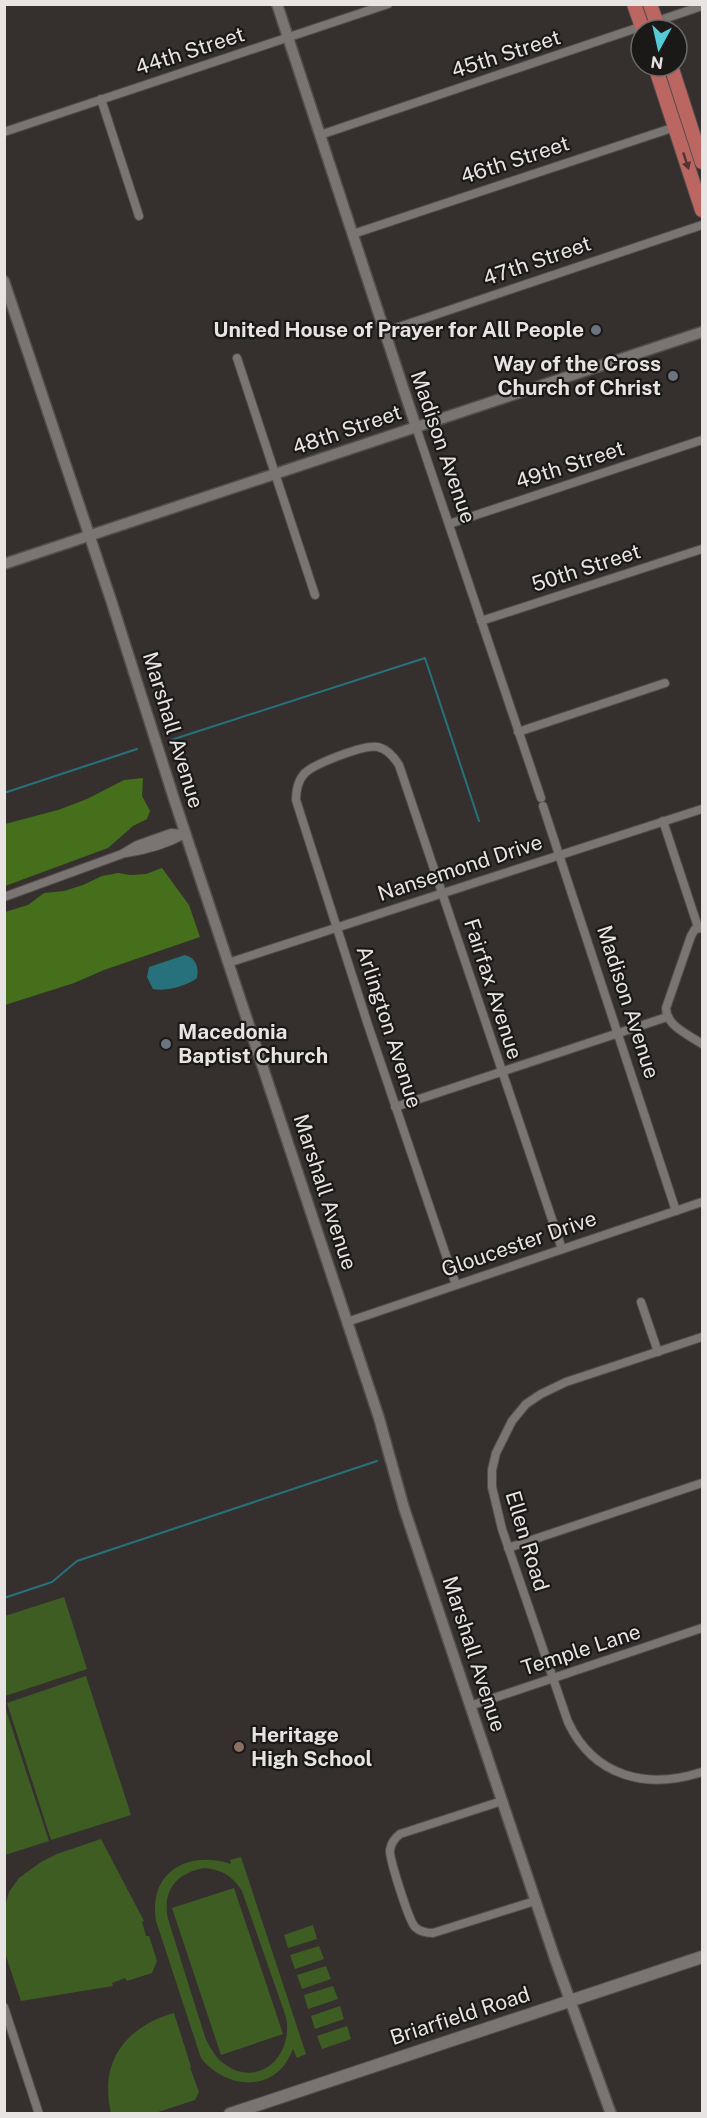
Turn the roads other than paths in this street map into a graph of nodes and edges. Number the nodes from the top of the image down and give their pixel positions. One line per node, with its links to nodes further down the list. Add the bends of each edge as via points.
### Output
1 (277, 4): 6 (street, Madison Avenue)
2 (388, 4): 6 (street, 44th Street)
3 (702, 6): 4 (street, 45th Street)
4 (676, 18)
5 (629, 34): 13 (street, 45th Street)
6 (288, 38): 9 (street, 44th Street); 13 (street, Madison Avenue)
7 (659, 78): 11 (main road)
8 (675, 78): 10 (main road)
9 (101, 99): 12 (street, 44th Street); 16 (street)
10 (690, 123): 11 (street, 46th Street); 14 (main road)
11 (675, 127): 15 (main road, one-way to 15); 18 (street, 46th Street)
12 (4, 132)
13 (320, 135): 18 (street, Madison Avenue)
14 (702, 162)
15 (702, 210)
16 (139, 216)
17 (702, 225): 20 (street, 47th Street)
18 (353, 234): 20 (street, Madison Avenue)
19 (4, 281): 27 (street, Marshall Avenue)
20 (384, 332): 23 (street, Madison Avenue)
21 (702, 332): 23 (street, 48th Street)
22 (237, 358): 25 (street)
23 (416, 427): 25 (street, 48th Street); 26 (street, Madison Avenue)
24 (702, 440): 26 (street, 49th Street)
25 (276, 474): 27 (street, 48th Street); 30 (street)
26 (449, 524): 31 (street, Madison Avenue)
27 (89, 536): 29 (street, 48th Street); 37 (street, Marshall Avenue)
28 (702, 549): 31 (street, 50th Street)
29 (4, 564)
30 (315, 595)
31 (481, 621): 33 (street, Madison Avenue)
32 (665, 683): 33 (street)
33 (519, 732): 38 (street, Madison Avenue)
34 (380, 747): 39 (street, Fairfax Avenue, via 399,765); 41 (street, Arlington Avenue, via 366,747 313,766 300,779 296,793)
35 (702, 808): 36 (street, Nansemond Drive)
36 (663, 821): 38 (street, Nansemond Drive); 42 (street)
37 (186, 834): 40 (street, via 171,833); 43 (street, Marshall Avenue)
38 (559, 855): 39 (street, Nansemond Drive); 45 (street, Madison Avenue)
39 (442, 893): 41 (street, Nansemond Drive); 47 (street, Fairfax Avenue)
40 (4, 897)
41 (338, 927): 43 (street, Nansemond Drive); 48 (street, Arlington Avenue)
42 (700, 928): 44 (street, via 691,936 666,1008)
43 (228, 963): 54 (street, Marshall Avenue)
44 (667, 1017): 45 (street); 46 (street)
45 (618, 1033): 47 (street); 50 (street, Madison Avenue)
46 (702, 1044)
47 (501, 1072): 48 (street); 51 (street, Fairfax Avenue)
48 (395, 1107): 52 (street, Arlington Avenue)
49 (702, 1202): 50 (street, Gloucester Drive)
50 (676, 1210): 51 (street, Gloucester Drive)
51 (562, 1249): 52 (street, Gloucester Drive)
52 (456, 1285): 54 (street, Gloucester Drive)
53 (641, 1302): 56 (street)
54 (347, 1322): 61 (street, Marshall Avenue)
55 (702, 1337): 56 (street, Ellen Road)
56 (658, 1352): 58 (street, Ellen Road, via 553,1387 526,1404 512,1420 496,1453 492,1478)
57 (702, 1483): 58 (street)
58 (508, 1548): 60 (street, Ellen Road)
59 (702, 1628): 60 (street, Temple Lane)
60 (553, 1678): 61 (street, Temple Lane); 62 (street, Ellen Road, via 572,1731 590,1754 608,1767 652,1780)
61 (470, 1706): 63 (street, Marshall Avenue)
62 (702, 1772)
63 (502, 1801): 64 (street, Marshall Avenue); 64 (street, via 400,1834 392,1843 390,1856 411,1921 420,1931 433,1933)
64 (535, 1901): 66 (street, Marshall Avenue)
65 (702, 1957): 66 (main road, Briarfield Road)
66 (570, 2002): 68 (main road, Briarfield Road); 71 (street, Marshall Avenue)
67 (6, 2013): 69 (street)
68 (245, 2111): 70 (main road, Briarfield Road)
69 (39, 2114)
70 (230, 2114)
71 (611, 2114)

